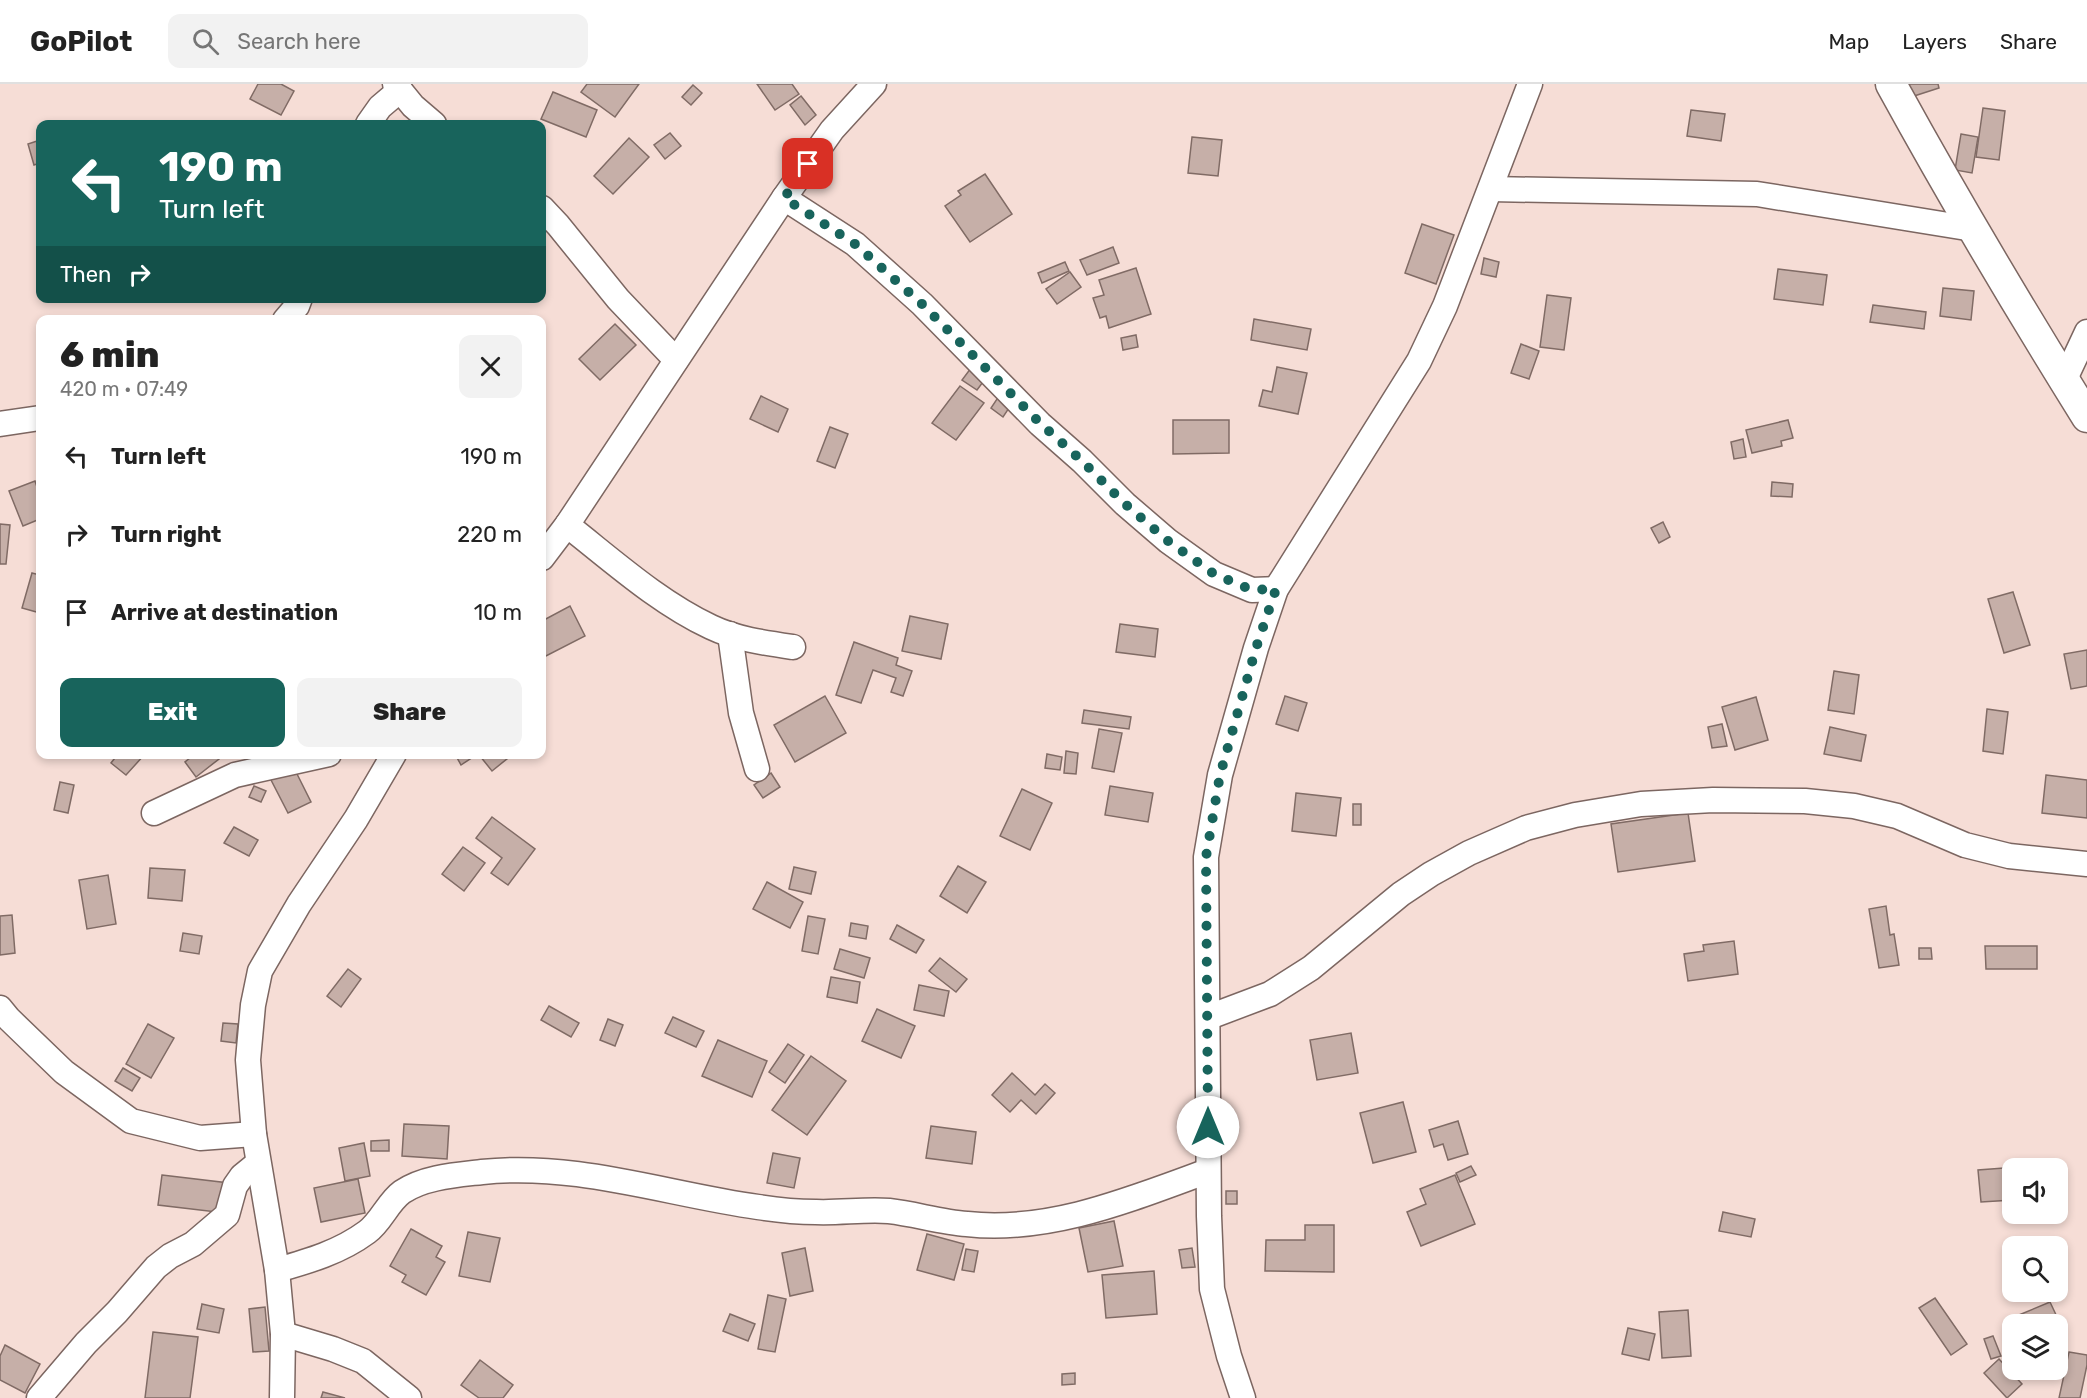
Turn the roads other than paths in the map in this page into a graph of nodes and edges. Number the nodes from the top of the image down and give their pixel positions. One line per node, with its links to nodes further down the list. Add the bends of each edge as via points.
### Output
1 (874, 84): 8 (street, via 832,130)
2 (1530, 84): 7 (street)
3 (1891, 84): 10 (main road)
4 (398, 87): 5 (street); 6 (street)
5 (371, 120)
6 (429, 120)
7 (1491, 189): 10 (street, via 1757,194); 21 (street, via 1419,361)
8 (784, 198): 14 (street); 21 (street, via 855,244 1168,541 1214,574 1252,590)
9 (546, 212): 14 (street, via 618,299)
10 (1973, 229): 15 (main road)
11 (298, 303): 12 (street)
12 (289, 315)
13 (2087, 332): 15 (street)
14 (676, 360): 19 (street)
15 (2064, 381): 16 (main road)
16 (2087, 417)
17 (36, 419): 18 (street)
18 (0, 424)
19 (567, 525): 20 (street); 22 (street, via 672,605)
20 (546, 553)
21 (1276, 589): 30 (street, via 1220,775 1206,857)
22 (730, 633): 23 (street); 26 (street, via 741,713)
23 (792, 647)
24 (307, 759): 27 (street, via 235,775)
25 (391, 759): 31 (street, via 260,971 248,1060)
26 (758, 770)
27 (154, 813)
28 (2087, 864): 30 (street, via 2009,856 1965,845 1897,816 1806,801 1641,804 1575,815 1526,828 1469,853 1401,894 1311,968 1270,994)
29 (0, 1008): 31 (street, via 64,1072 131,1121 200,1138)
30 (1209, 1017): 33 (street)
31 (254, 1134): 32 (street)
32 (258, 1163): 34 (street); 36 (street, via 235,1186 227,1215 193,1244 156,1267)
33 (1208, 1171): 34 (street, via 1122,1202 1042,1222 1011,1225 967,1225 889,1211 816,1212 758,1207 630,1181 546,1171 485,1172 426,1181 401,1192 368,1232 323,1257); 39 (street, via 1212,1288)
34 (277, 1270): 35 (street)
35 (283, 1334): 37 (street); 38 (street, via 363,1361)
36 (39, 1398)
37 (282, 1398)
38 (409, 1398)
39 (1243, 1398)

